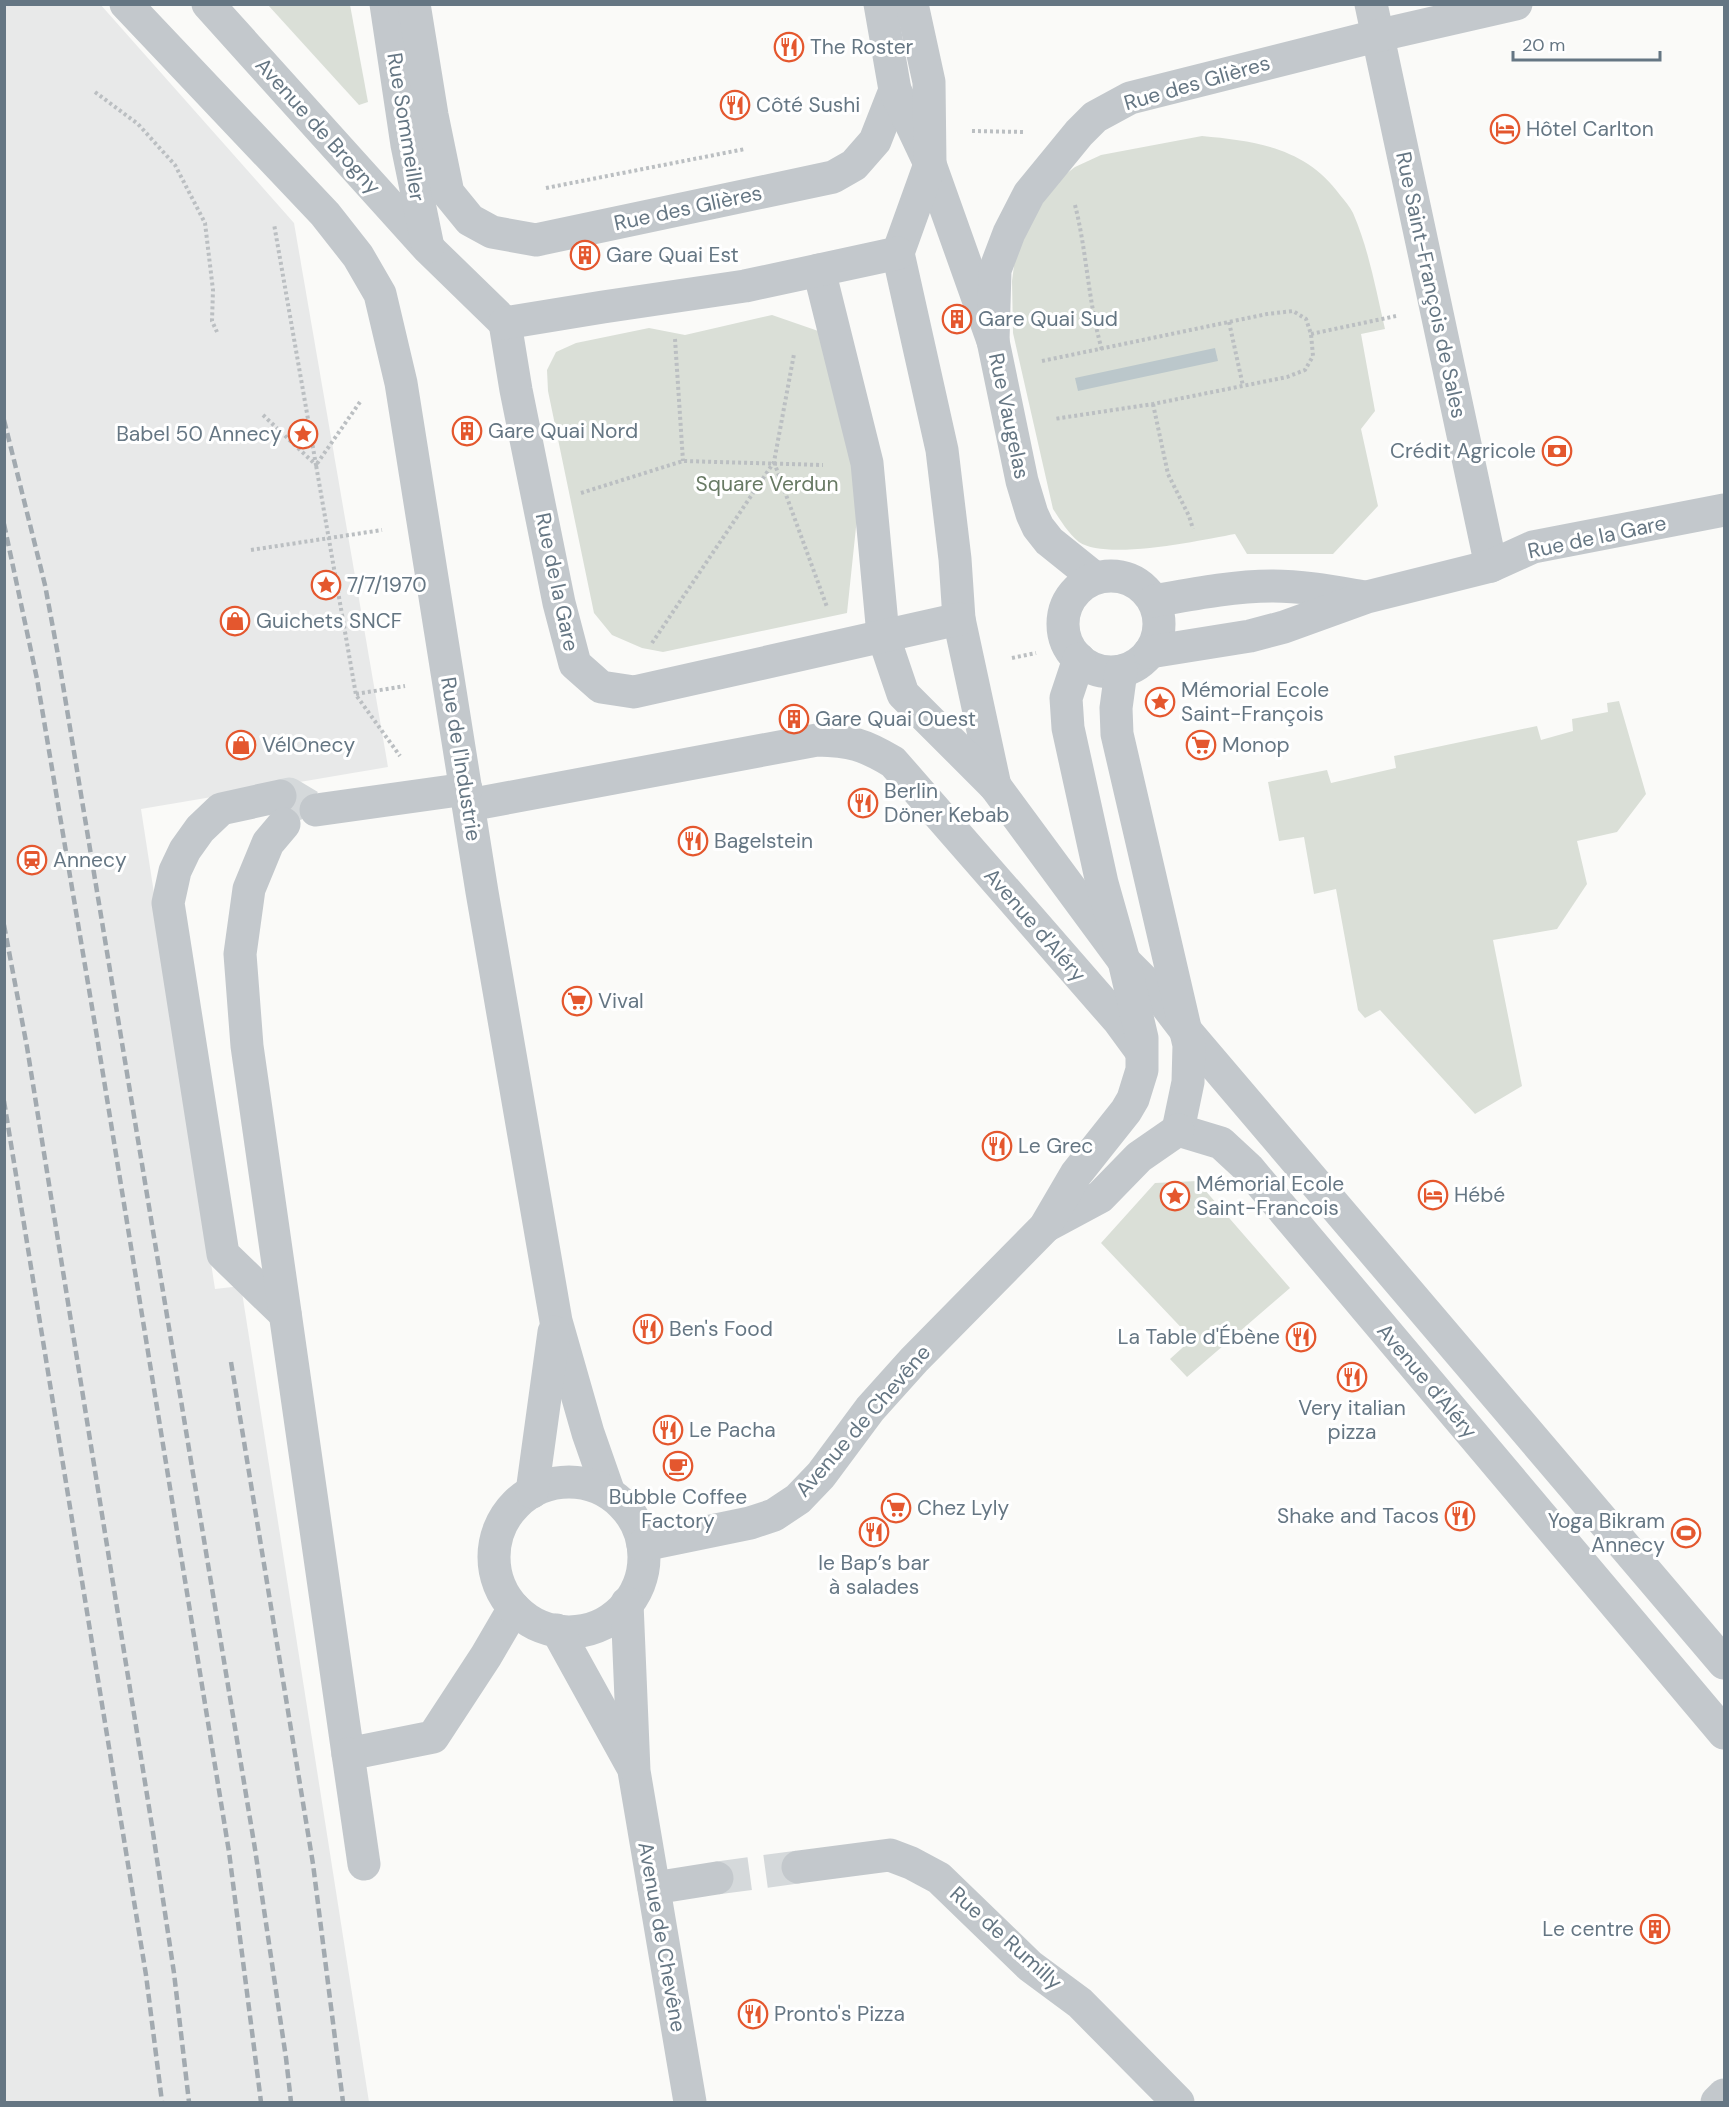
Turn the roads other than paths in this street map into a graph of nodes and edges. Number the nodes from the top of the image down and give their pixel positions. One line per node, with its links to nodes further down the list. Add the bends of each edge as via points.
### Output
1 (126, 4): 28 (street, Rue de l'Industrie, via 325,213 358,256 380,294 401,383)
2 (208, 4): 12 (street, Avenue de Brogny)
3 (386, 4): 12 (street, Rue Sommeiller, via 407,145)
4 (414, 4): 11 (street, Rue Sommeiller)
5 (880, 4): 9 (street, Rue Vaugelas)
6 (912, 4): 10 (street, Rue Vaugelas, via 929,82)
7 (1516, 4): 8 (street, Rue des Glières)
8 (1373, 20): 16 (street, Rue des Glières, via 1130,98 1095,117 1029,194 1009,233 996,270); 18 (street, Rue Saint-François de Sales)
9 (896, 90): 10 (street, Rue Vaugelas); 11 (street, Rue des Glières, via 875,141 854,165 833,177 536,240 492,232 470,220)
10 (930, 156): 13 (street, Rue Vaugelas); 16 (street, Rue Vaugelas)
11 (448, 193)
12 (428, 248): 15 (street, Avenue de Brogny)
13 (898, 253): 14 (street); 22 (street, via 942,450 956,558)
14 (819, 270): 15 (street, via 746,286); 23 (street, Avenue d'Aléry, via 867,463)
15 (505, 323): 23 (street, Rue de la Gare, via 559,603 575,664 601,687 634,692)
16 (993, 341): 19 (street, Rue Vaugelas, via 1034,520 1058,550)
17 (1725, 510): 18 (street, Rue de la Gare, via 1533,547)
18 (1491, 566): 20 (street, Rue de la Gare)
19 (1095, 578): 21 (street, via 1115,575 1128,579 1146,590); 25 (street, via 1075,592 1064,613 1065,637)
20 (1367, 597): 21 (street, Rue de la Gare, via 1264,586 1233,587); 24 (street, Rue de la Gare, via 1266,632)
21 (1154, 601): 24 (street, via 1160,627)
22 (959, 619): 23 (street, Rue de la Gare); 27 (street)
23 (883, 635): 27 (street, Avenue d'Aléry, via 903,694)
24 (1150, 652): 26 (street)
25 (1079, 659): 26 (street, via 1098,670); 30 (street, Avenue d'Aléry, via 1066,698 1068,728 1102,884)
26 (1121, 671): 31 (street, Avenue d'Aléry, via 1117,734)
27 (995, 786): 30 (street, Avenue d'Aléry)
28 (467, 797): 29 (street); 32 (street, Avenue d'Aléry, via 816,740 849,741 872,749 892,762 1119,1021); 38 (street, Rue de l'Industrie)
29 (316, 810)
30 (1124, 961): 31 (street, Avenue d'Aléry, via 1160,997); 32 (street, Avenue d'Aléry)
31 (1186, 1031): 33 (street, Avenue d'Aléry, via 1188,1082); 34 (street, Avenue d'Aléry)
32 (1143, 1054): 36 (street, Avenue de Chevêne, via 1138,1085 1126,1111 1076,1174)
33 (1178, 1130): 35 (street, Avenue d'Aléry, via 1221,1143 1248,1168); 36 (street, Avenue de Chevêne, via 1139,1156 1100,1197)
34 (1323, 1192): 35 (street); 41 (street, Avenue d'Aléry)
35 (1293, 1222): 43 (street, Avenue d'Aléry)
36 (1045, 1227): 42 (street, Avenue de Chevêne, via 914,1360 798,1499 774,1515 750,1523)
37 (285, 1314): 37 (street, via 247,1046 240,954 249,889 282,810 221,809 185,850 175,871 168,903 224,1254); 49 (street)
38 (556, 1321): 39 (street, Rue de l'Industrie); 40 (street, Rue de l'Industrie)
39 (532, 1492): 40 (street, via 571,1482); 45 (street, via 506,1516 495,1544 496,1573)
40 (609, 1493): 42 (street, via 635,1521)
41 (1616, 1536): 43 (street); 47 (street, Avenue d'Aléry)
42 (643, 1545): 44 (street, via 641,1576)
43 (1583, 1565): 48 (street, Avenue d'Aléry)
44 (627, 1603): 46 (street, via 600,1625 575,1631); 50 (street, Avenue de Chevêne)
45 (514, 1608): 46 (street, via 534,1623); 49 (street, via 433,1737)
46 (557, 1630): 50 (street, Avenue de Chevêne)
47 (1725, 1663)
48 (1725, 1733)
49 (348, 1754): 51 (street)
50 (634, 1771): 54 (street, Avenue de Chevêne)
51 (364, 1864)
52 (798, 1867): 57 (street, Rue de Rumilly, via 890,1855 939,1878 1030,1966 1080,2003)
53 (717, 1878): 54 (street)
54 (654, 1888): 56 (street, Avenue de Chevêne)
55 (1725, 2096): 58 (street)
56 (690, 2103)
57 (1178, 2103)
58 (1717, 2103)

